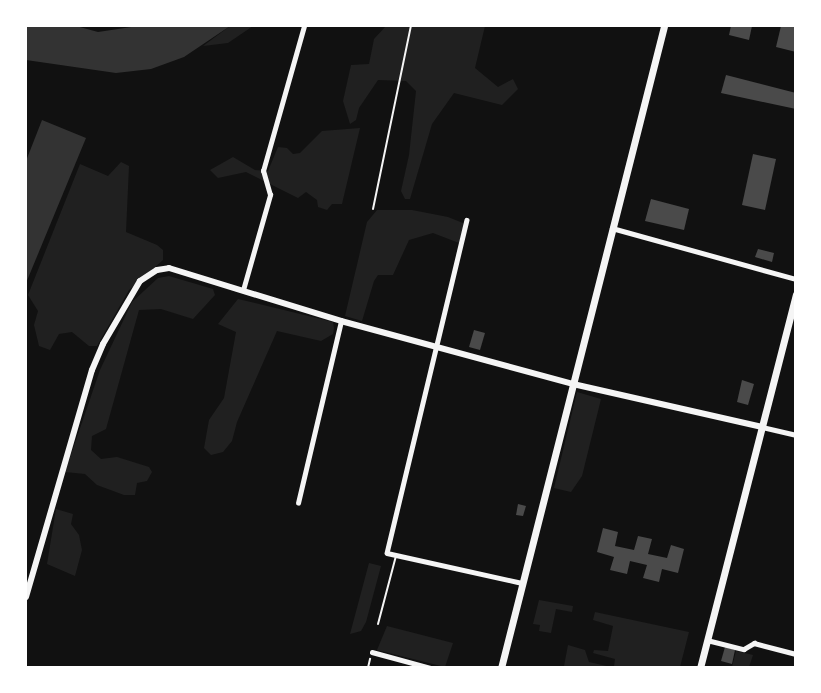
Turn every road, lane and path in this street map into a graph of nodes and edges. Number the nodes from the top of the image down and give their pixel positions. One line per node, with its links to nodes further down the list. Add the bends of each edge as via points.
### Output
1 (304, 26): 8 (street, via 263,171 270,195)
2 (411, 26): 4 (lane)
3 (664, 26): 6 (main road)
4 (373, 209)
5 (467, 220): 11 (street)
6 (612, 228): 7 (street); 12 (main road)
7 (795, 279)
8 (243, 290): 10 (street); 18 (street, via 169,268 150,272 140,280 92,370)
9 (795, 294): 13 (main road)
10 (341, 321): 11 (street); 15 (street)
11 (435, 346): 12 (street); 16 (street, via 387,553)
12 (573, 384): 13 (street); 17 (main road)
13 (762, 427): 14 (street); 20 (main road)
14 (795, 435)
15 (298, 503)
16 (396, 556): 17 (street); 19 (lane)
17 (522, 583): 25 (main road)
18 (26, 597)
19 (378, 624)
20 (707, 640): 22 (street, via 744,649 754,643); 26 (main road)
21 (372, 652): 23 (path); 24 (street)
22 (795, 654)
23 (368, 668)
24 (431, 668)
25 (501, 668)
26 (700, 668)

